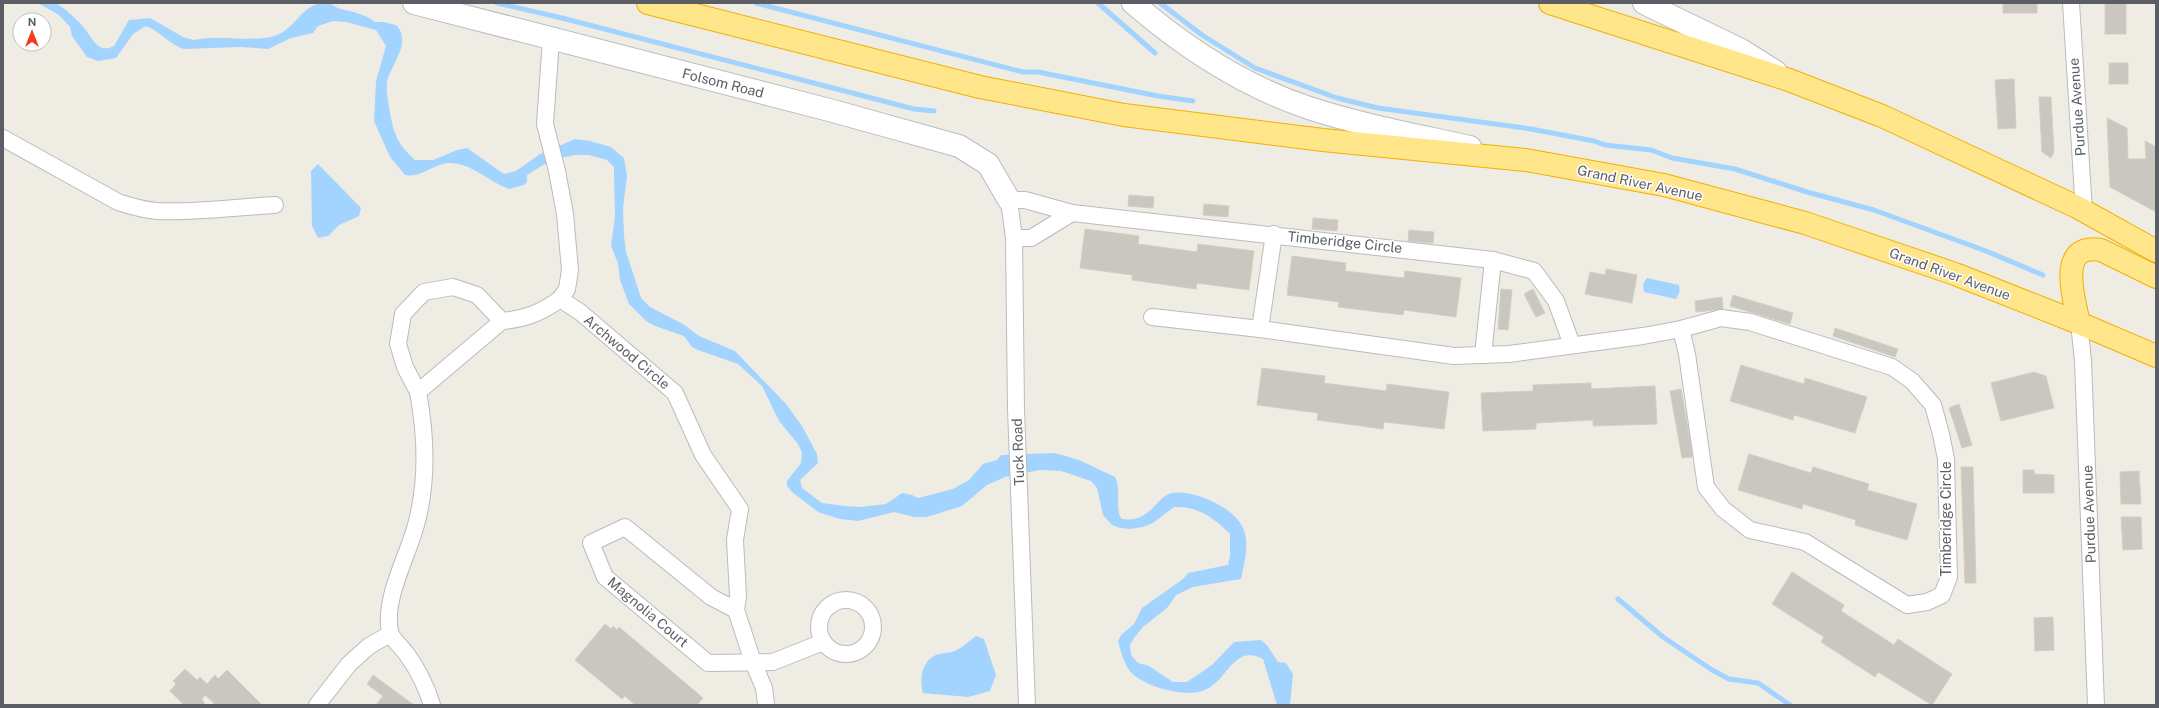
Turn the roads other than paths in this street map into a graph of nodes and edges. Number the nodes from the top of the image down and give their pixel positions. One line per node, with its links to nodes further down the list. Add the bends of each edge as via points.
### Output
1 (414, 3): 7 (street, Folsom Road)
2 (648, 3): 10 (highway, via 980,87 1124,115 1322,140)
3 (1132, 3): 10 (street, Grand River Avenue, via 1191,49 1274,94 1308,108 1366,125)
4 (1550, 3): 8 (highway)
5 (1644, 3): 8 (street, via 1741,50)
6 (2071, 3): 13 (street, Purdue Avenue)
7 (551, 39): 11 (street, Folsom Road, via 959,146 988,164); 20 (street, via 545,124 565,214 570,270 567,289)
8 (1789, 80): 13 (highway, via 1882,116)
9 (3, 138): 12 (street, via 118,202 136,207 179,210)
10 (1526, 160): 23 (highway, Grand River Avenue, via 1664,185 1805,223 1955,274)
11 (1009, 200): 14 (street, Timberidge Circle, via 1025,200); 16 (street, Tuck Road)
12 (275, 205)
13 (2084, 212): 17 (highway)
14 (1072, 213): 15 (street, Timberidge Circle); 16 (street, via 1031,238)
15 (1274, 234): 18 (street, Timberidge Circle); 24 (street)
16 (1014, 238): 37 (street, Tuck Road)
17 (2156, 250)
18 (1493, 260): 26 (street, Timberidge Circle, via 1534,271 1556,301); 27 (street)
19 (2156, 277): 23 (highway, via 2101,250 2094,249 2076,257 2072,263 2071,281)
20 (560, 299): 22 (street, via 543,312 522,319); 30 (street, Archwood Circle, via 580,312 675,393 703,455 740,509 735,540 738,596)
21 (1152, 317): 24 (street, Timberidge Circle)
22 (502, 321): 29 (street); 29 (street, via 477,295 453,287 424,292 403,314 398,344 405,367)
23 (2079, 323): 28 (highway, Grand River Avenue); 38 (street, Purdue Avenue, via 2084,361)
24 (1260, 329): 27 (street, Timberidge Circle, via 1454,356)
25 (1681, 329): 25 (street, Timberidge Circle, via 1687,354 1706,487 1723,508 1750,530 1805,542 1907,605 1927,602 1942,595 1949,576 1946,459 1933,405 1912,381 1892,367 1750,322 1721,318); 26 (street, Timberidge Circle)
26 (1572, 345): 27 (street, Timberidge Circle)
27 (1483, 355)
28 (2156, 356)
29 (418, 392): 31 (street, via 425,454 423,493 417,523 389,605)
30 (736, 610): 33 (street, Archwood Circle); 33 (street, Magnolia Court, via 711,597 626,527 591,543 605,577 708,663)
31 (390, 634): 34 (street, via 370,646 349,664); 35 (street, via 409,657)
32 (823, 642): 33 (street, Magnolia Court, via 773,662)
33 (752, 662): 36 (street, Archwood Circle, via 764,688)
34 (317, 705)
35 (432, 705)
36 (766, 705)
37 (1027, 705)
38 (2096, 705)

